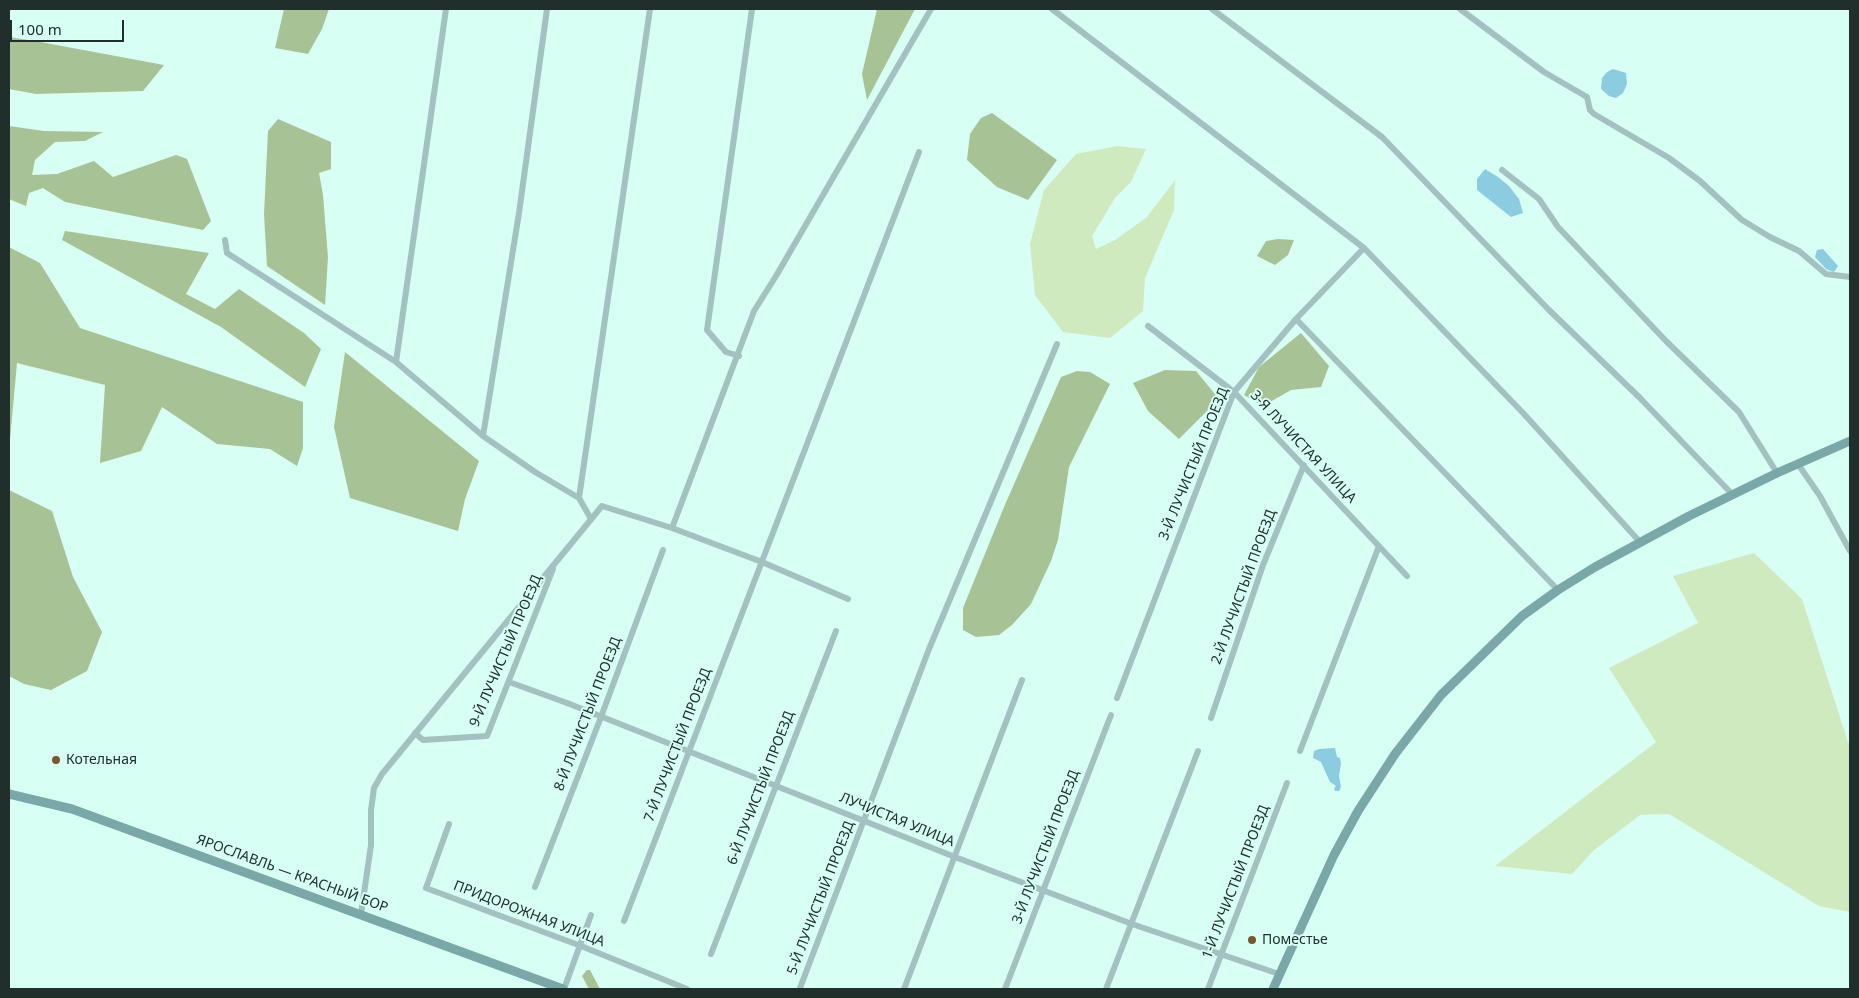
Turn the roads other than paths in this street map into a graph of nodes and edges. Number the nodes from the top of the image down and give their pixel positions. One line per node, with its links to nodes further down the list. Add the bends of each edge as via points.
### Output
1 (446, 9): 18 (street)
2 (547, 9): 20 (street)
3 (650, 9): 26 (street)
4 (752, 9): 17 (street, via 707,330 726,352)
5 (930, 9): 17 (street, via 754,311)
6 (1052, 9): 12 (street)
7 (1212, 9): 25 (street, via 1382,137)
8 (1460, 9): 13 (street, via 1544,72 1587,97 1594,114 1669,158 1700,181 1742,220 1799,251 1826,274)
9 (919, 152): 33 (street, 7-Й ЛУЧИСТЫЙ ПРОЕЗД)
10 (1502, 170): 24 (street, via 1539,199 1558,227 1666,341 1739,412)
11 (225, 240): 18 (street, via 227,253)
12 (1364, 248): 14 (street, 3-Й ЛУЧИСТЫЙ ПРОЕЗД); 29 (street, via 1524,414)
13 (1850, 277)
14 (1296, 319): 19 (street, 3-Й ЛУЧИСТЫЙ ПРОЕЗД); 36 (street)
15 (1148, 326): 19 (street, 3-Я ЛУЧИСТАЯ УЛИЦА)
16 (1057, 344): 52 (street, 5-Й ЛУЧИСТЫЙ ПРОЕЗД, via 929,649)
17 (739, 356): 28 (street)
18 (396, 362): 20 (street)
19 (1234, 392): 23 (street, 3-Я ЛУЧИСТАЯ УЛИЦА); 41 (street, 3-Й ЛУЧИСТЫЙ ПРОЕЗД)
20 (484, 436): 26 (street)
21 (1850, 441): 22 (street)
22 (1798, 464): 24 (street); 32 (street)
23 (1304, 465): 30 (street, 3-Я ЛУЧИСТАЯ УЛИЦА); 44 (street, 2-Й ЛУЧИСТЫЙ ПРОЕЗД, via 1262,565)
24 (1777, 473): 25 (street)
25 (1732, 494): 29 (street)
26 (579, 498): 27 (street)
27 (591, 519): 28 (street, via 602,506); 34 (street)
28 (672, 528): 33 (street)
29 (1640, 542): 36 (street)
30 (1379, 546): 35 (street, 3-Я ЛУЧИСТАЯ УЛИЦА); 48 (street)
31 (662, 550): 43 (street, 8-Й ЛУЧИСТЫЙ ПРОЕЗД)
32 (1850, 551)
33 (762, 562): 37 (street); 46 (street, 7-Й ЛУЧИСТЫЙ ПРОЕЗД)
34 (556, 564): 40 (street, 9-Й ЛУЧИСТЫЙ ПРОЕЗД); 45 (street)
35 (1407, 576)
36 (1558, 590): 64 (street, via 1522,616 1441,695 1395,754 1358,810 1334,855)
37 (848, 599)
38 (836, 630): 50 (street, 6-Й ЛУЧИСТЫЙ ПРОЕЗД)
39 (1022, 680): 54 (street)
40 (509, 682): 43 (street, ЛУЧИСТАЯ УЛИЦА); 45 (street, 9-Й ЛУЧИСТЫЙ ПРОЕЗД, via 488,736 424,740)
41 (1117, 698)
42 (1111, 715): 56 (street, 3-Й ЛУЧИСТЫЙ ПРОЕЗД)
43 (601, 716): 46 (street, ЛУЧИСТАЯ УЛИЦА); 55 (street, 8-Й ЛУЧИСТЫЙ ПРОЕЗД)
44 (1211, 718)
45 (415, 733): 57 (street, via 374,788 371,845)
46 (689, 751): 50 (street, ЛУЧИСТАЯ УЛИЦА); 59 (street, 7-Й ЛУЧИСТЫЙ ПРОЕЗД)
47 (1198, 751): 60 (street)
48 (1300, 751)
49 (1287, 783): 63 (street, 1-Й ЛУЧИСТЫЙ ПРОЕЗД)
50 (775, 785): 52 (street, ЛУЧИСТАЯ УЛИЦА); 62 (street, 6-Й ЛУЧИСТЫЙ ПРОЕЗД)
51 (9, 794): 57 (street, ЯРОСЛАВЛЬ — КРАСНЫЙ БОР, via 72,809)
52 (864, 820): 54 (street, ЛУЧИСТАЯ УЛИЦА); 65 (street, 5-Й ЛУЧИСТЫЙ ПРОЕЗД)
53 (449, 824): 61 (street, ПРИДОРОЖНАЯ УЛИЦА, via 426,888)
54 (955, 856): 56 (street, ЛУЧИСТАЯ УЛИЦА); 68 (street)
55 (535, 887)
56 (1043, 890): 60 (street, ЛУЧИСТАЯ УЛИЦА); 69 (street, 3-Й ЛУЧИСТЫЙ ПРОЕЗД)
57 (361, 914): 66 (street, ЯРОСЛАВЛЬ — КРАСНЫЙ БОР)
58 (591, 915): 61 (street)
59 (624, 921)
60 (1132, 924): 63 (street, ЛУЧИСТАЯ УЛИЦА); 70 (street)
61 (581, 946): 66 (street); 67 (street, ПРИДОРОЖНАЯ УЛИЦА)
62 (711, 954)
63 (1221, 954): 64 (street, ЛУЧИСТАЯ УЛИЦА); 71 (street, 1-Й ЛУЧИСТЫЙ ПРОЕЗД)
64 (1279, 974): 72 (street)
65 (800, 988)
66 (564, 989)
67 (687, 989)
68 (904, 989)
69 (1005, 989)
70 (1106, 989)
71 (1208, 989)
72 (1273, 989)

